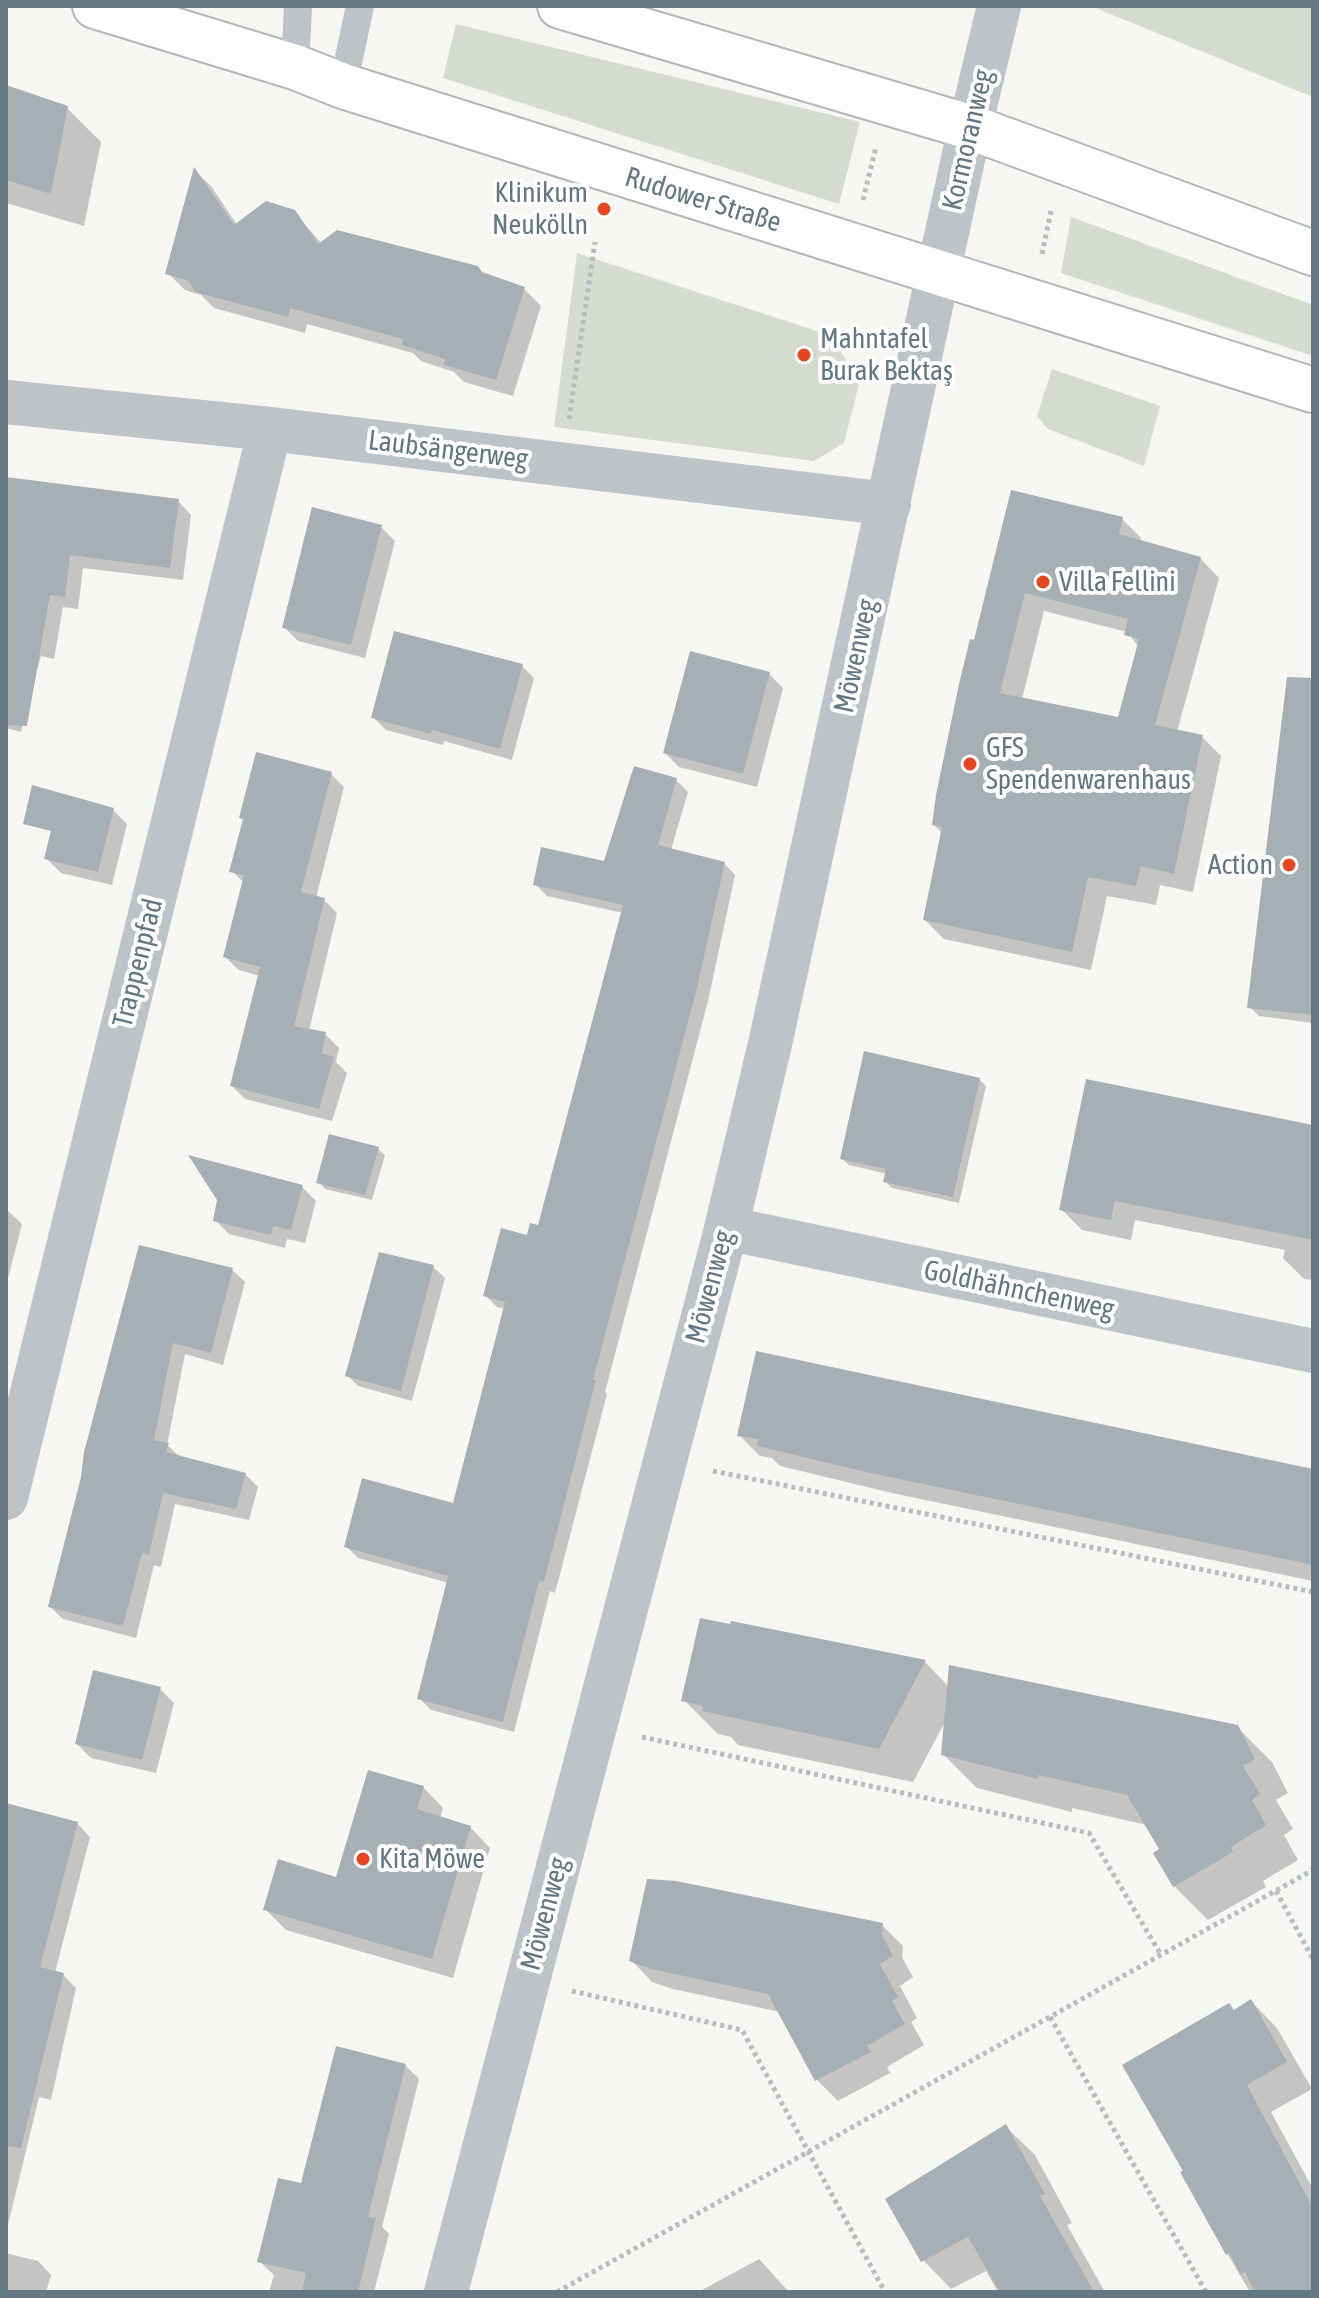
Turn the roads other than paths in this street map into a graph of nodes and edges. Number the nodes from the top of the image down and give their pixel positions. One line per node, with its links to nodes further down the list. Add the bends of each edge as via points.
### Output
1 (95, 6): 6 (main road, Rudower Straße)
2 (298, 6): 6 (lane)
3 (360, 6): 7 (lane)
4 (560, 6): 8 (main road)
5 (999, 6): 8 (street, Kormoranweg)
6 (295, 67): 7 (main road, Rudower Straße)
7 (343, 86): 10 (main road, Rudower Straße)
8 (970, 127): 9 (main road); 10 (street, Kormoranweg)
9 (1313, 253)
10 (938, 274): 11 (main road, Rudower Straße); 14 (street, Möwenweg)
11 (1313, 390)
12 (6, 402): 13 (street, Laubsängerweg)
13 (270, 429): 14 (street, Laubsängerweg); 17 (street, Trappenpfad)
14 (889, 504): 15 (street, Möwenweg)
15 (726, 1228): 16 (street, Goldhähnchenweg); 18 (street, Möwenweg)
16 (1313, 1351)
17 (6, 1498)
18 (446, 2292)

